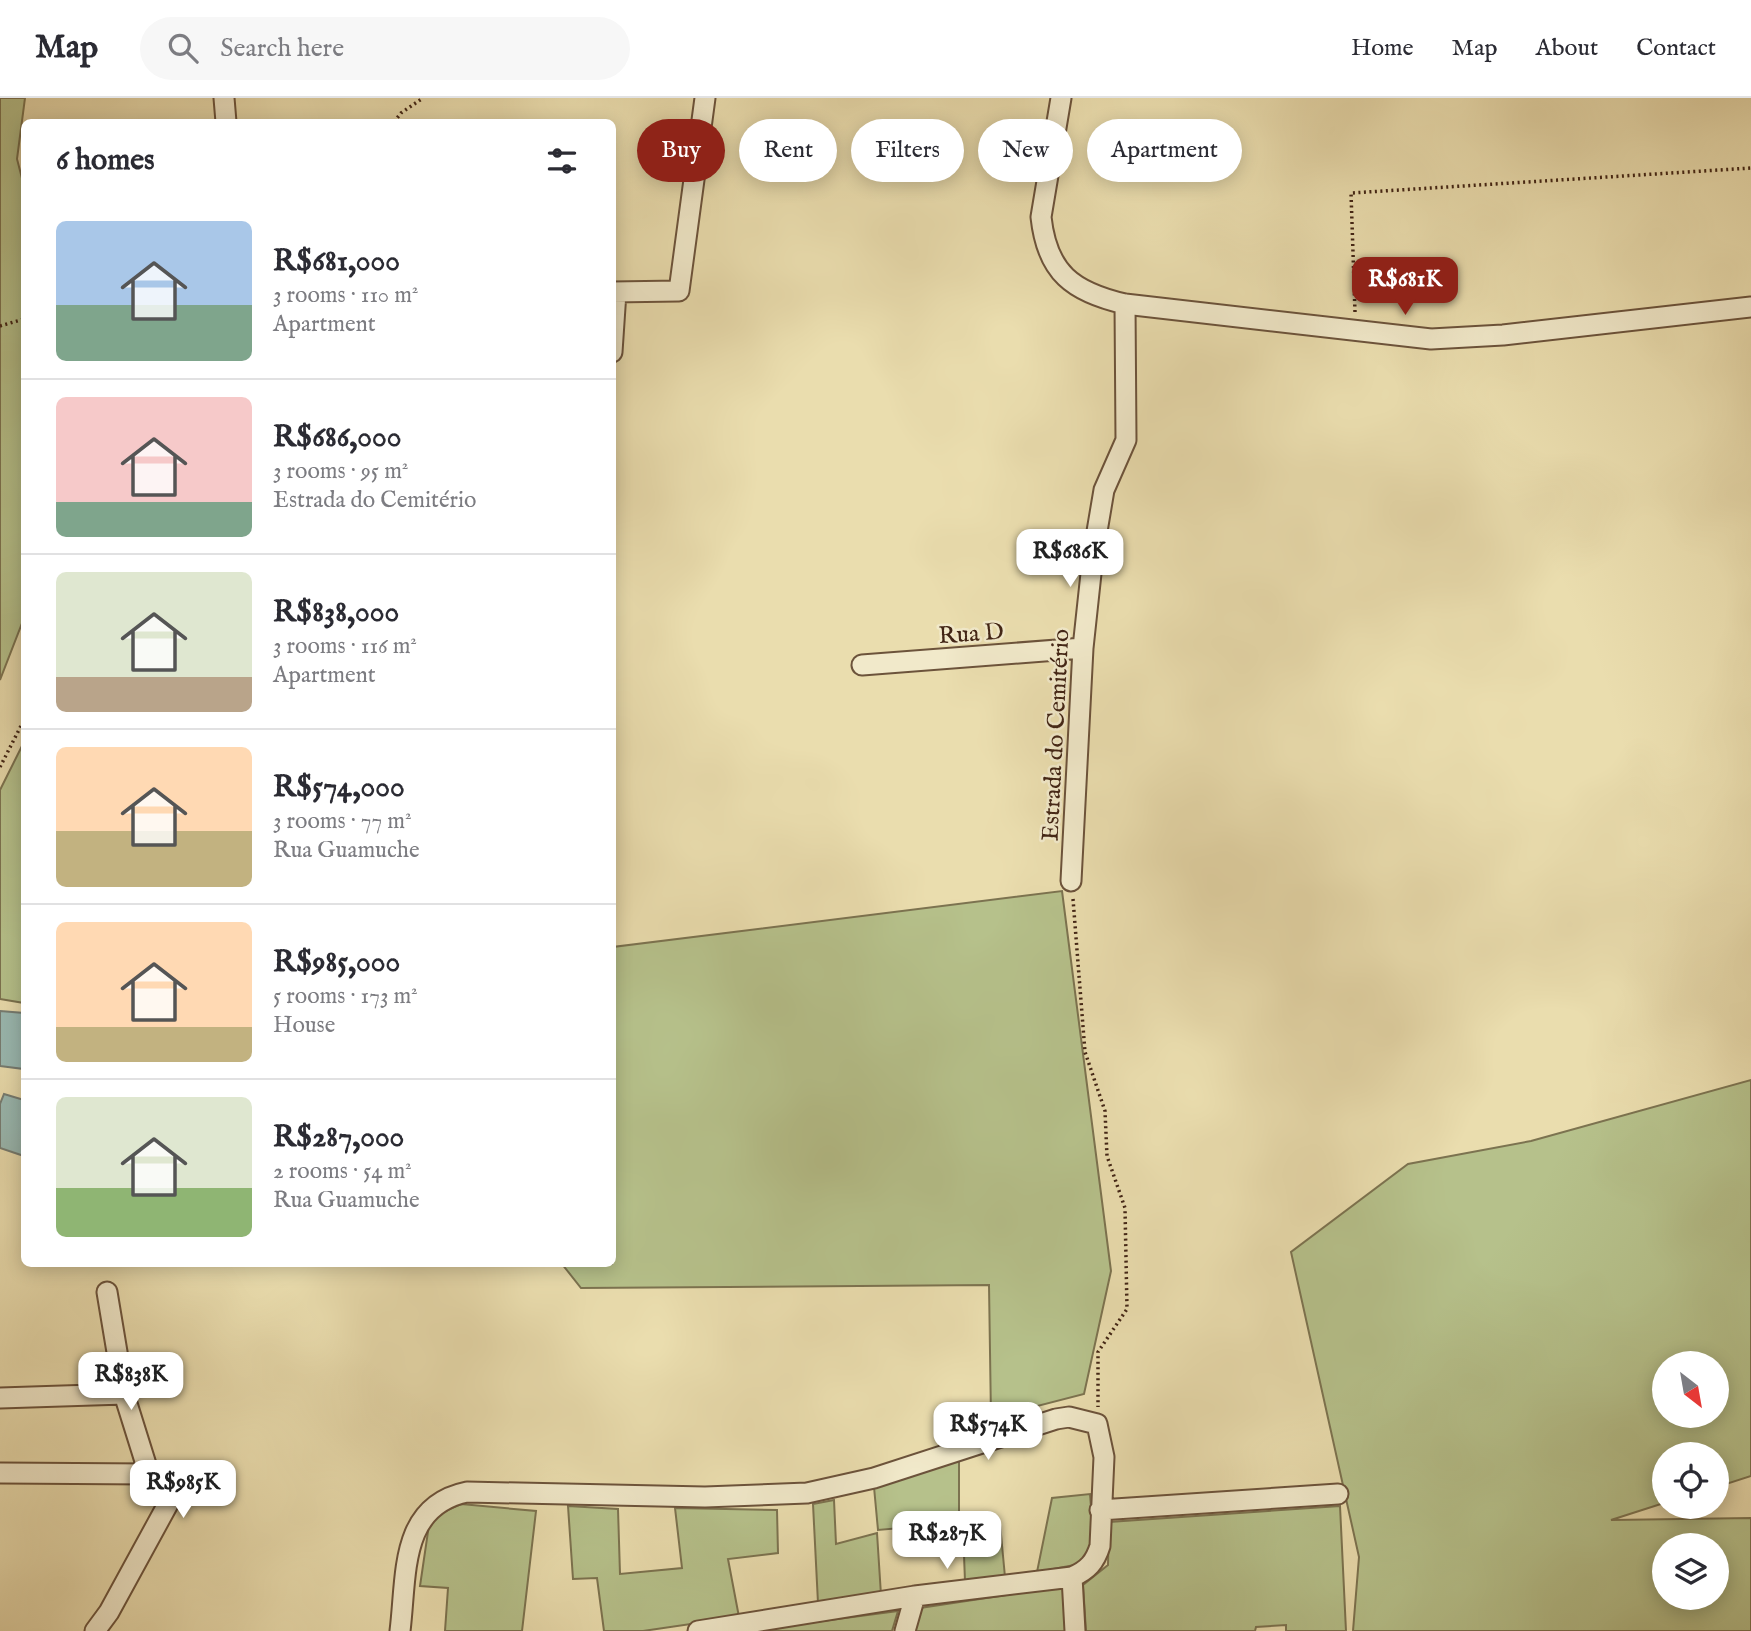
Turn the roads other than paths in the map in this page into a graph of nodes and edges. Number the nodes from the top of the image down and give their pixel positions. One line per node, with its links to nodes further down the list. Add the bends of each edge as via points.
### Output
1 (224, 98): 4 (street)
2 (705, 98): 5 (street, via 680,291)
3 (1061, 98): 6 (street, via 1041,217 1047,249 1056,267 1080,289)
4 (226, 119)
5 (616, 292)
6 (1125, 304): 7 (street, via 1431,339); 8 (street, Estrada do Cemitério, via 1126,440 1104,489)
7 (1751, 307)
8 (1083, 648): 9 (street, Rua D); 10 (street, Estrada do Cemitério)
9 (863, 665)
10 (1072, 881)
11 (107, 1292): 12 (street)
12 (124, 1394): 13 (street); 15 (street)
13 (0, 1398)
14 (0, 1473): 15 (street)
15 (149, 1474): 20 (street, via 168,1504 110,1612)
16 (1338, 1494): 17 (street)
17 (1100, 1510): 18 (street, via 1096,1558 1084,1572); 21 (street, via 1104,1457 1097,1424 1069,1417 874,1478 807,1493 705,1497 467,1492 427,1511 415,1530)
18 (1072, 1577): 19 (street); 24 (street)
19 (915, 1596): 22 (street); 23 (street)
20 (95, 1631)
21 (400, 1631)
22 (698, 1631)
23 (905, 1631)
24 (1074, 1631)

